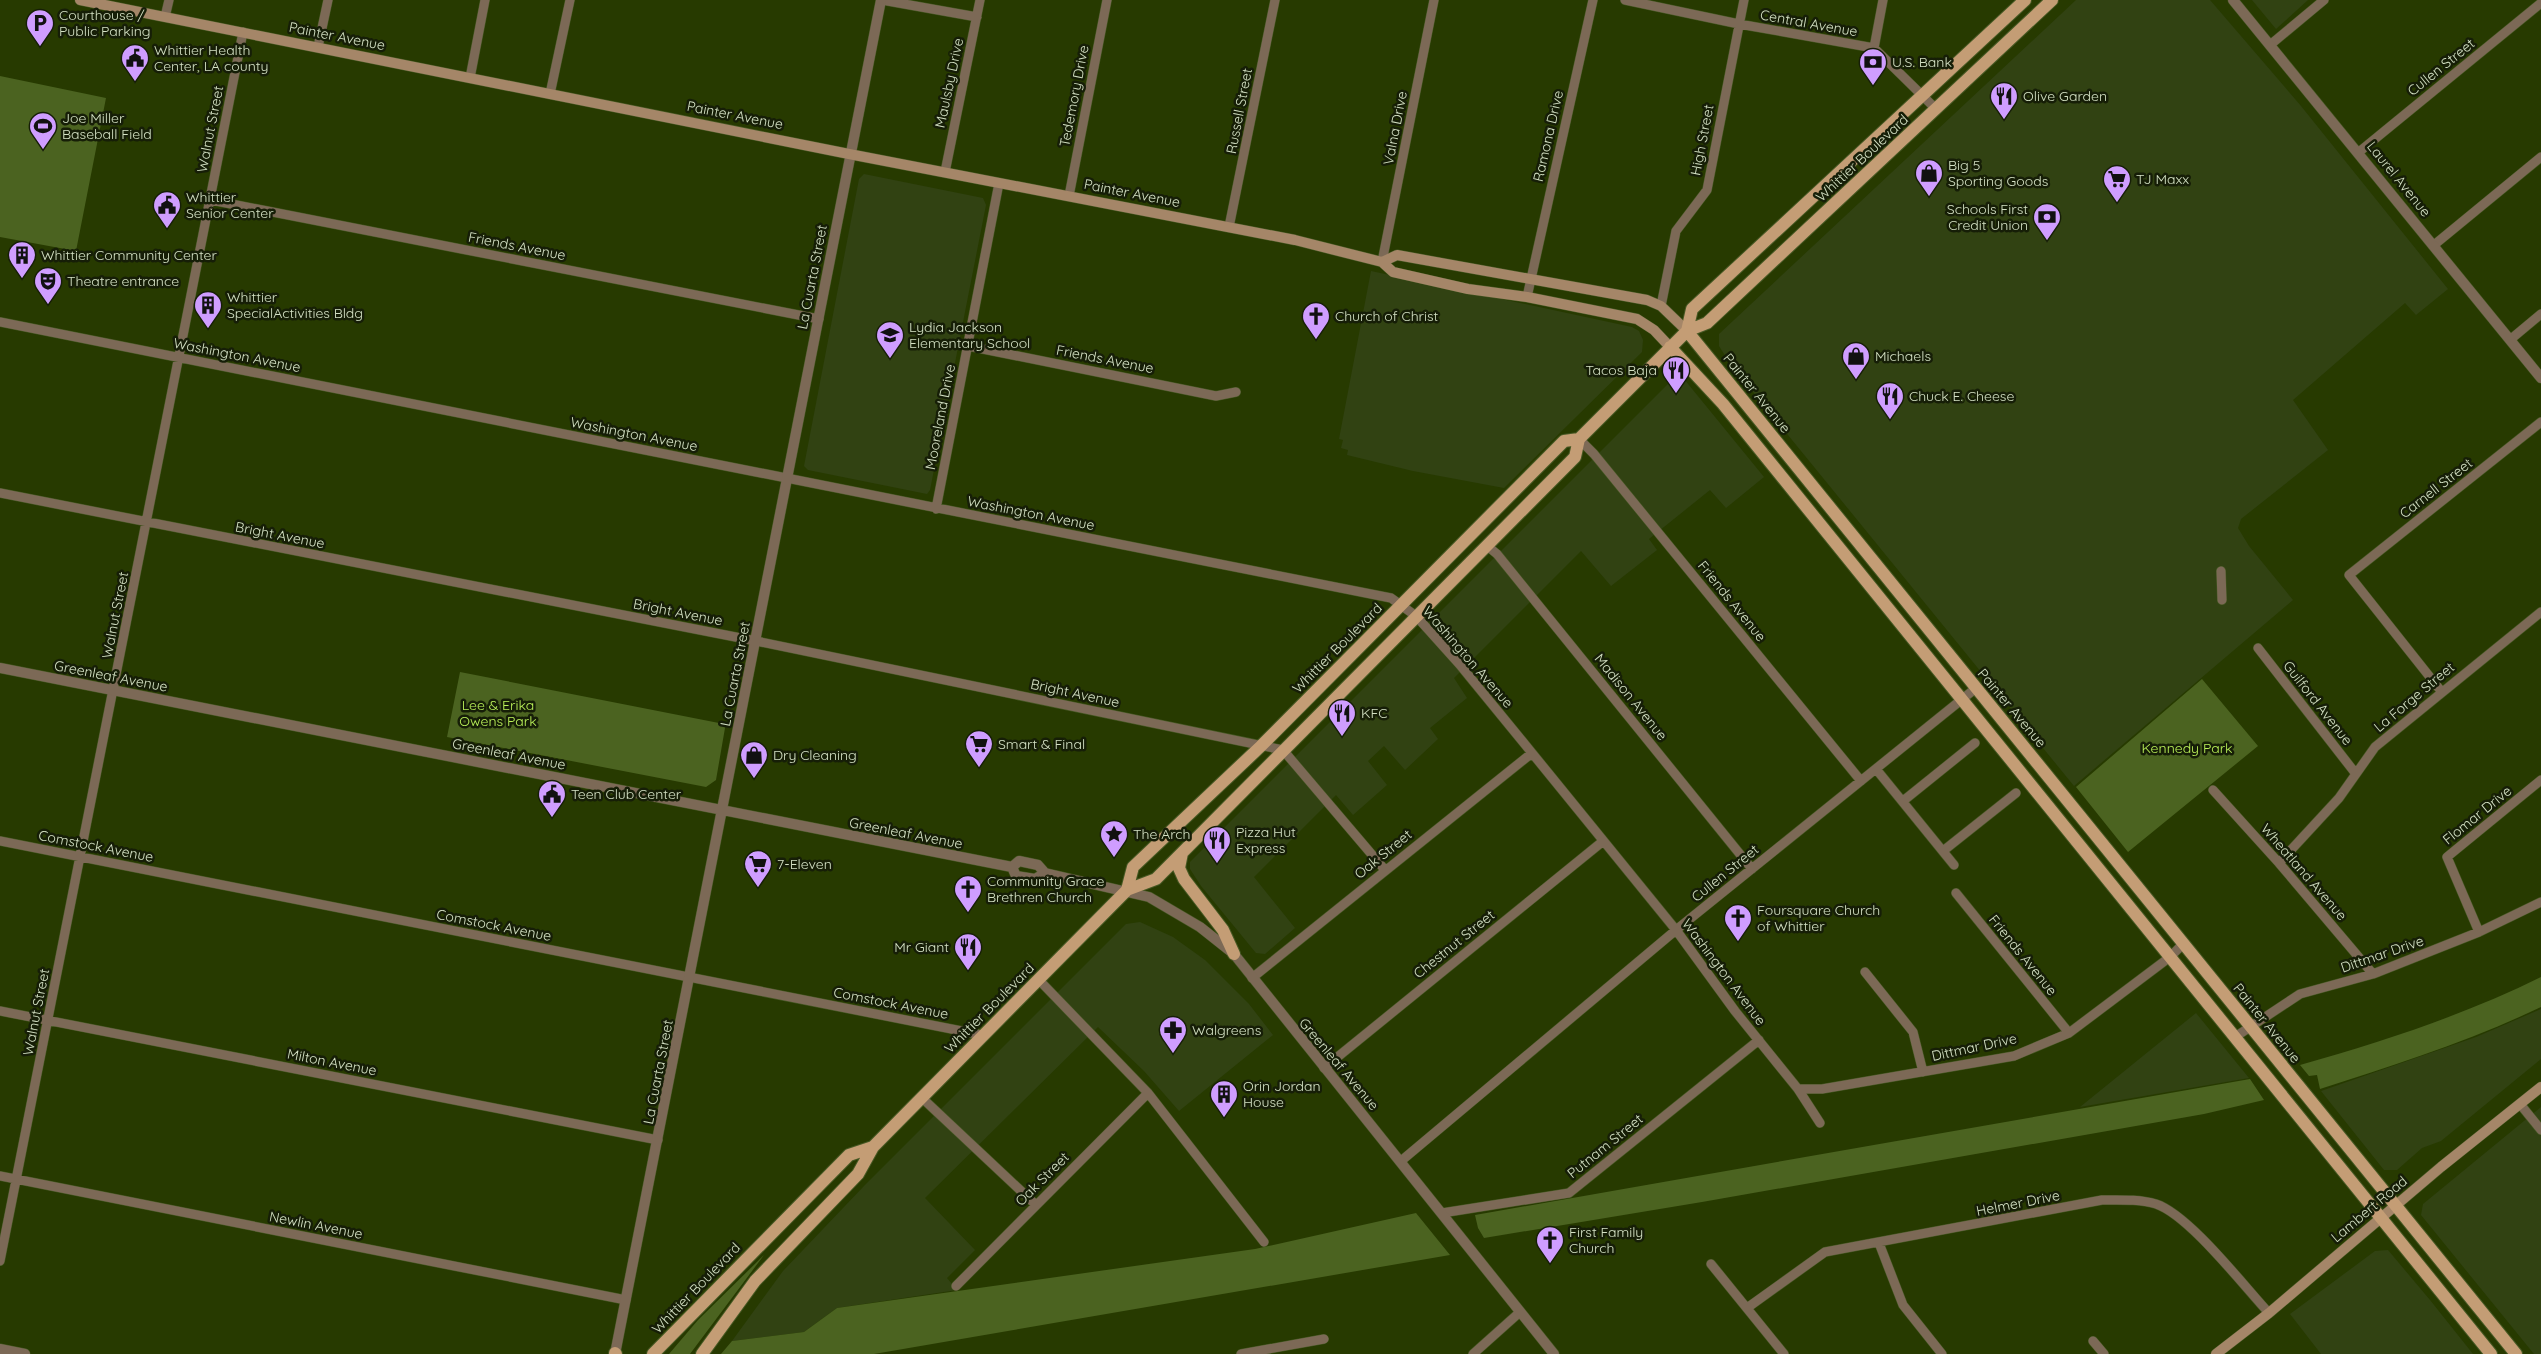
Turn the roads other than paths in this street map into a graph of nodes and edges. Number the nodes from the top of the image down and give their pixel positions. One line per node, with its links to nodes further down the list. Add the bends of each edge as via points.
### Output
1 (80, 0): 20 (main road, Painter Avenue)
2 (169, 0): 20 (street)
3 (328, 0): 25 (street)
4 (486, 0): 27 (street)
5 (570, 0): 28 (street)
6 (882, 0): 21 (street); 32 (street, La Cuarta Street)
7 (980, 0): 21 (street, Maulsby Drive)
8 (1107, 0): 36 (street, Tedemory Drive)
9 (1275, 0): 38 (street, Russell Street)
10 (1434, 0): 40 (street, Valna Drive)
11 (1593, 0): 41 (street, Ramona Drive)
12 (1625, 0): 22 (street, Central Avenue)
13 (1744, 0): 22 (street, High Street)
14 (1883, 0): 26 (street)
15 (2024, 0): 29 (main road, Whittier Boulevard)
16 (2052, 0): 30 (main road, Whittier Boulevard)
17 (2233, 0): 24 (street, Laurel Avenue)
18 (2324, 0): 24 (street)
19 (2541, 3): 31 (street, Cullen Street)
20 (165, 17): 23 (main road, Painter Avenue)
21 (977, 17): 34 (street, Maulsby Drive)
22 (1739, 24): 26 (street, Central Avenue); 43 (street, High Street, via 1706,190 1676,231)
23 (242, 32): 25 (main road, Painter Avenue); 37 (street, Walnut Street)
24 (2270, 45): 31 (street, Laurel Avenue)
25 (318, 47): 27 (main road, Painter Avenue)
26 (1874, 48): 29 (street, Central Avenue)
27 (470, 78): 28 (main road, Painter Avenue)
28 (550, 94): 32 (main road, Painter Avenue)
29 (1922, 96): 30 (street, Central Avenue); 47 (main road, Whittier Boulevard, via 1692,309)
30 (1936, 109): 47 (main road, Whittier Boulevard, via 1707,323)
31 (2359, 152): 39 (street, Laurel Avenue)
32 (850, 154): 34 (main road, Painter Avenue); 45 (street, La Cuarta Street)
33 (2541, 157): 39 (street)
34 (945, 172): 35 (main road, Painter Avenue)
35 (999, 183): 36 (main road, Painter Avenue); 49 (street, Mooreland Drive)
36 (1069, 196): 38 (main road, Painter Avenue)
37 (211, 200): 45 (street, Friends Avenue); 51 (street, Walnut Street)
38 (1230, 227): 40 (main road, Painter Avenue)
39 (2434, 244): 48 (street, Laurel Avenue)
40 (1382, 262): 41 (main road, Painter Avenue, via 1397,255); 42 (main road, Painter Avenue, via 1393,272 1468,289)
41 (1530, 278): 42 (street, Ramona Drive); 43 (main road, Painter Avenue, via 1647,300)
42 (1526, 297): 50 (main road, Painter Avenue, via 1637,319 1654,330)
43 (1661, 306): 47 (main road, Painter Avenue)
44 (2541, 314): 48 (street)
45 (818, 319): 56 (street, La Cuarta Street)
46 (0, 322): 51 (street, Washington Avenue)
47 (1687, 331): 50 (main road, Whittier Boulevard); 68 (main road, Painter Avenue)
48 (2511, 339): 52 (street, Laurel Avenue)
49 (968, 346): 53 (street, Friends Avenue, via 1216,396); 58 (street, Mooreland Drive)
50 (1670, 347): 55 (main road, Whittier Boulevard); 64 (main road, Painter Avenue, via 1713,393)
51 (179, 358): 56 (street, Washington Avenue); 59 (street, Walnut Street)
52 (2541, 378)
53 (1236, 392)
54 (2541, 422): 73 (street, Carnell Street, via 2349,575)
55 (1579, 439): 60 (main road, Whittier Boulevard, via 1575,457); 63 (main road, Whittier Boulevard, via 1564,441); 82 (street, Friends Avenue)
56 (788, 478): 58 (street, Washington Avenue); 67 (street, La Cuarta Street)
57 (0, 493): 59 (street, Bright Avenue)
58 (936, 509): 63 (street, Washington Avenue, via 1391,598)
59 (146, 523): 67 (street, Bright Avenue); 72 (street, Walnut Street)
60 (1486, 545): 66 (main road, Whittier Boulevard); 94 (street, Madison Avenue, via 1497,554)
61 (2221, 570): 62 (street)
62 (2222, 600)
63 (1401, 605): 66 (street, Washington Avenue); 76 (main road, Whittier Boulevard)
64 (1891, 612): 68 (main road, via 1904,613 1928,642); 74 (main road, Painter Avenue)
65 (2541, 612): 73 (street, La Forge Street)
66 (1416, 616): 77 (main road, Whittier Boulevard); 78 (street, Washington Avenue)
67 (756, 641): 76 (street, Bright Avenue); 86 (street, La Cuarta Street)
68 (1941, 645): 71 (main road, Painter Avenue)
69 (2258, 648): 80 (street, Guilford Avenue)
70 (0, 668): 72 (street, Greenleaf Avenue)
71 (1976, 688): 74 (street, Cullen Street); 101 (main road, Painter Avenue)
72 (114, 690): 86 (street, Greenleaf Avenue); 91 (street, Walnut Street)
73 (2441, 691): 80 (street, La Forge Street, via 2375,747)
74 (1962, 699): 79 (street, Cullen Street); 103 (main road, Painter Avenue)
75 (1975, 743): 85 (street)
76 (1261, 746): 77 (street, Bright Avenue); 96 (main road, Whittier Boulevard, via 1133,867)
77 (1283, 750): 90 (main road, Whittier Boulevard); 95 (street)
78 (1532, 752): 88 (street, Washington Avenue); 95 (street, Oak Street)
79 (1876, 769): 82 (street, Cullen Street); 85 (street)
80 (2356, 774): 92 (street, La Forge Street, via 2339,798)
81 (2541, 780): 100 (street, Flomar Drive, via 2447,857)
82 (1861, 782): 94 (street, Cullen Street)
83 (2212, 790): 92 (street, Wheatland Avenue)
84 (2016, 792): 89 (street)
85 (1903, 801): 89 (street)
86 (722, 810): 96 (street, Greenleaf Avenue, via 1012,868 1016,876 1035,879 1045,873); 106 (street, La Cuarta Street)
87 (0, 841): 91 (street, Comstock Avenue)
88 (1602, 842): 99 (street, Washington Avenue); 116 (street, Chestnut Street)
89 (1943, 851): 93 (street)
90 (1182, 853): 96 (main road, Whittier Boulevard, via 1156,878); 102 (main road, via 1179,868 1184,879 1223,930)
91 (81, 857): 106 (street, Comstock Avenue); 110 (street, Walnut Street)
92 (2279, 863): 105 (street, Wheatland Avenue)
93 (1954, 865)
94 (1752, 869): 99 (street, Cullen Street)
95 (1385, 870): 107 (street, Oak Street)
96 (1127, 890): 102 (street, Greenleaf Avenue, via 1169,907); 108 (main road, Whittier Boulevard)
97 (1956, 893): 112 (street, Friends Avenue)
98 (2541, 902): 100 (street, Dittmar Drive)
99 (1676, 930): 115 (street, Washington Avenue); 127 (street, Cullen Street)
100 (2479, 932): 105 (street, Dittmar Drive)
101 (2183, 944): 103 (street, Dittmar Drive); 111 (main road, Painter Avenue)
102 (1234, 954): 107 (street, Greenleaf Avenue)
103 (2170, 957): 112 (street, Dittmar Drive); 114 (main road, Painter Avenue)
104 (1865, 972): 117 (street, via 1913,1032)
105 (2374, 974): 111 (street, Dittmar Drive, via 2300,994)
106 (690, 977): 113 (street, Comstock Avenue); 125 (street, La Cuarta Street)
107 (1252, 978): 116 (street, Greenleaf Avenue)
108 (1039, 980): 113 (main road, Whittier Boulevard); 120 (street)
109 (0, 1011): 110 (street, Milton Avenue)
110 (48, 1020): 125 (street, Milton Avenue); 129 (street, Walnut Street)
111 (2252, 1026): 114 (street, Dittmar Drive); 130 (main road, Painter Avenue)
112 (2068, 1033): 117 (street, Dittmar Drive, via 2014,1056)
113 (982, 1035): 121 (main road, Whittier Boulevard)
114 (2236, 1037): 133 (main road, Painter Avenue)
115 (1759, 1040): 119 (street, Washington Avenue); 132 (street, Putnam Street, via 1569,1193)
116 (1324, 1068): 127 (street, Greenleaf Avenue)
117 (1923, 1072): 119 (street, Dittmar Drive, via 1822,1089)
118 (2541, 1087): 122 (main road, Lambert Road)
119 (1798, 1089): 123 (street, Washington Avenue)
120 (1148, 1093): 131 (street, Oak Street); 134 (street)
121 (921, 1097): 126 (main road, Whittier Boulevard); 131 (street)
122 (2520, 1104): 124 (street); 130 (main road, Lambert Road)
123 (1820, 1123)
124 (2541, 1130)
125 (658, 1140): 139 (street, La Cuarta Street)
126 (873, 1147): 149 (main road, Whittier Boulevard, via 850,1155); 150 (main road, Whittier Boulevard, via 858,1174 756,1281)
127 (1401, 1161): 132 (street, Greenleaf Avenue)
128 (0, 1176): 129 (street, Newlin Avenue)
129 (16, 1179): 136 (street, Walnut Street); 139 (street, Newlin Avenue)
130 (2396, 1204): 133 (main road, Lambert Road); 159 (main road, Painter Avenue)
131 (1036, 1205): 138 (street, Oak Street)
132 (1442, 1213): 141 (street, Greenleaf Avenue)
133 (2380, 1218): 142 (main road, Lambert Road); 158 (main road, Painter Avenue)
134 (1264, 1242)
135 (1879, 1243): 140 (street, Helmer Drive, via 1825,1252); 142 (street, Helmer Drive, via 2102,1200 2157,1204 2185,1220); 155 (street, via 1902,1305)
136 (0, 1260)
137 (1711, 1264): 140 (street)
138 (956, 1286)
139 (626, 1300): 148 (street, La Cuarta Street)
140 (1747, 1308): 154 (street)
141 (1520, 1312): 152 (street); 153 (street, Greenleaf Avenue)
142 (2269, 1313): 157 (main road, Lambert Road)
143 (1324, 1339): 151 (street)
144 (2094, 1342): 156 (street)
145 (0, 1349): 146 (street)
146 (11, 1353): 147 (street)
147 (25, 1354)
148 (615, 1354)
149 (654, 1354)
150 (702, 1354)
151 (1241, 1354)
152 (1473, 1354)
153 (1554, 1354)
154 (1784, 1354)
155 (1942, 1354)
156 (2104, 1354)
157 (2216, 1354)
158 (2491, 1354)
159 (2516, 1354)

